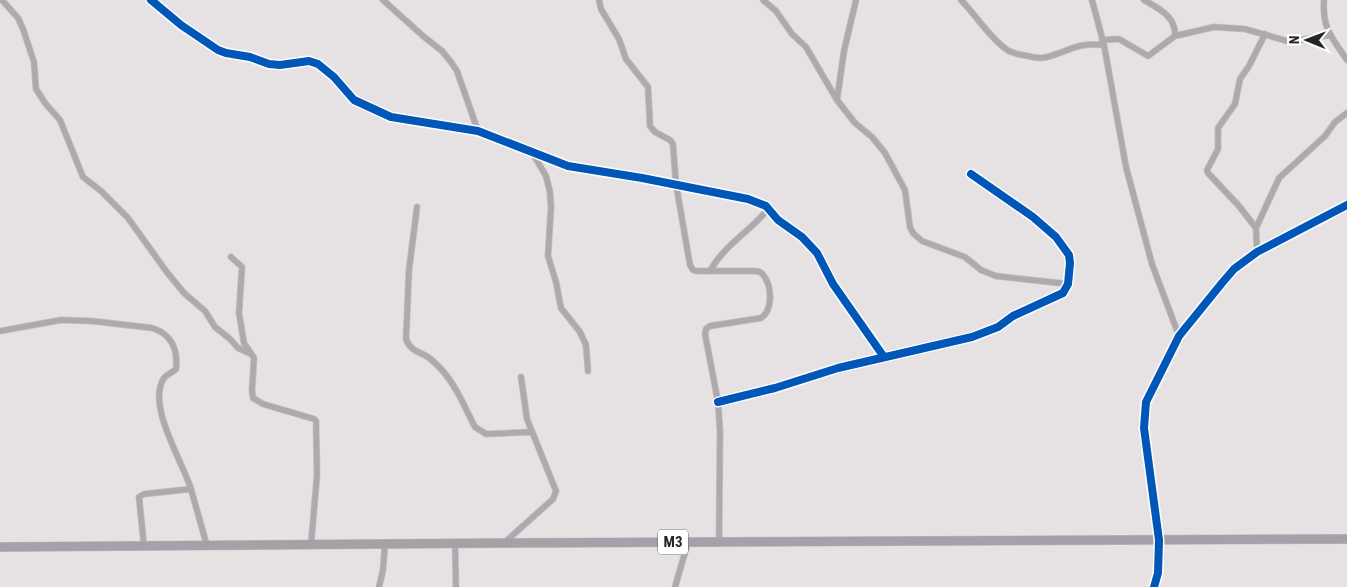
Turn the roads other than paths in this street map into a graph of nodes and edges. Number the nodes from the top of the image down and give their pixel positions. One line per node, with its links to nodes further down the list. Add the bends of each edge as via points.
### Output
1 (2, 0): 32 (street, via 18,18 34,62 36,89 60,120 83,177 128,218 166,271 205,311 215,327 238,348)
2 (151, 0): 18 (street, via 218,50 269,64 312,62 329,72 354,100 386,115)
3 (384, 0): 18 (street, via 451,62)
4 (599, 0): 21 (street, via 626,59 646,83 650,126 673,144)
5 (763, 0): 16 (street, via 806,47)
6 (856, 0): 16 (street)
7 (961, 0): 14 (street, via 1008,51 1016,54 1047,57 1076,46)
8 (1092, 0): 14 (street)
9 (1144, 0): 12 (street, via 1172,20)
10 (1324, 0): 13 (street, via 1323,16)
11 (1266, 34): 12 (street, via 1214,27); 13 (street, via 1294,41); 25 (street, via 1240,79 1235,104 1218,128 1218,149 1207,170)
12 (1175, 36): 14 (street, via 1148,56 1119,39)
13 (1330, 36): 15 (street)
14 (1103, 43): 31 (street, via 1126,167 1152,264)
15 (1347, 60)
16 (836, 100): 29 (street, via 885,153 905,190 910,227 922,241 965,257 996,276)
17 (1347, 113): 25 (street, via 1279,178)
18 (478, 131): 19 (street)
19 (532, 152): 21 (street, via 568,166); 34 (street, via 546,176 550,192 548,256 561,308 586,344)
20 (971, 174): 29 (street, via 1056,237 1068,255)
21 (676, 184): 24 (street, via 748,199); 28 (street, via 690,265 696,271)
22 (1347, 205): 26 (street)
23 (416, 207): 37 (street, via 409,270 408,345 442,370 480,432)
24 (769, 208): 28 (street, via 717,259); 33 (street, via 778,220 802,237 817,253 833,284)
25 (1256, 228): 26 (street)
26 (1257, 252): 31 (street, via 1234,269)
27 (230, 257): 32 (street, via 242,267 239,313 244,343)
28 (710, 271): 36 (street, via 760,272 770,292 769,310 761,318 706,329)
29 (1068, 284): 33 (street, via 1063,293 1013,316 998,327 972,337)
30 (0, 331): 38 (street, via 69,320 152,328 165,335 175,347 176,366 164,378 159,399 169,439)
31 (1179, 336): 40 (street, via 1152,388 1144,416)
32 (251, 354): 47 (street, via 255,400 316,421 317,475)
33 (884, 357): 36 (street)
34 (588, 371)
35 (521, 377): 37 (street)
36 (718, 402): 42 (street)
37 (532, 432): 44 (street, via 555,494 543,509)
38 (191, 488): 48 (street, via 139,496); 49 (street)
39 (1347, 539): 40 (main road, M3)
40 (1159, 540): 42 (main road, M3); 53 (street)
41 (688, 542): 42 (main road, M3); 44 (main road, M3); 52 (street)
42 (719, 542)
43 (455, 543): 44 (main road, M3); 45 (main road, M3); 51 (street)
44 (504, 543)
45 (385, 544): 47 (main road, M3); 50 (street)
46 (2, 545): 48 (main road, M3)
47 (311, 545): 49 (main road, M3)
48 (144, 546): 49 (main road, M3)
49 (208, 546)
50 (379, 587)
51 (456, 587)
52 (675, 587)
53 (1154, 587)

